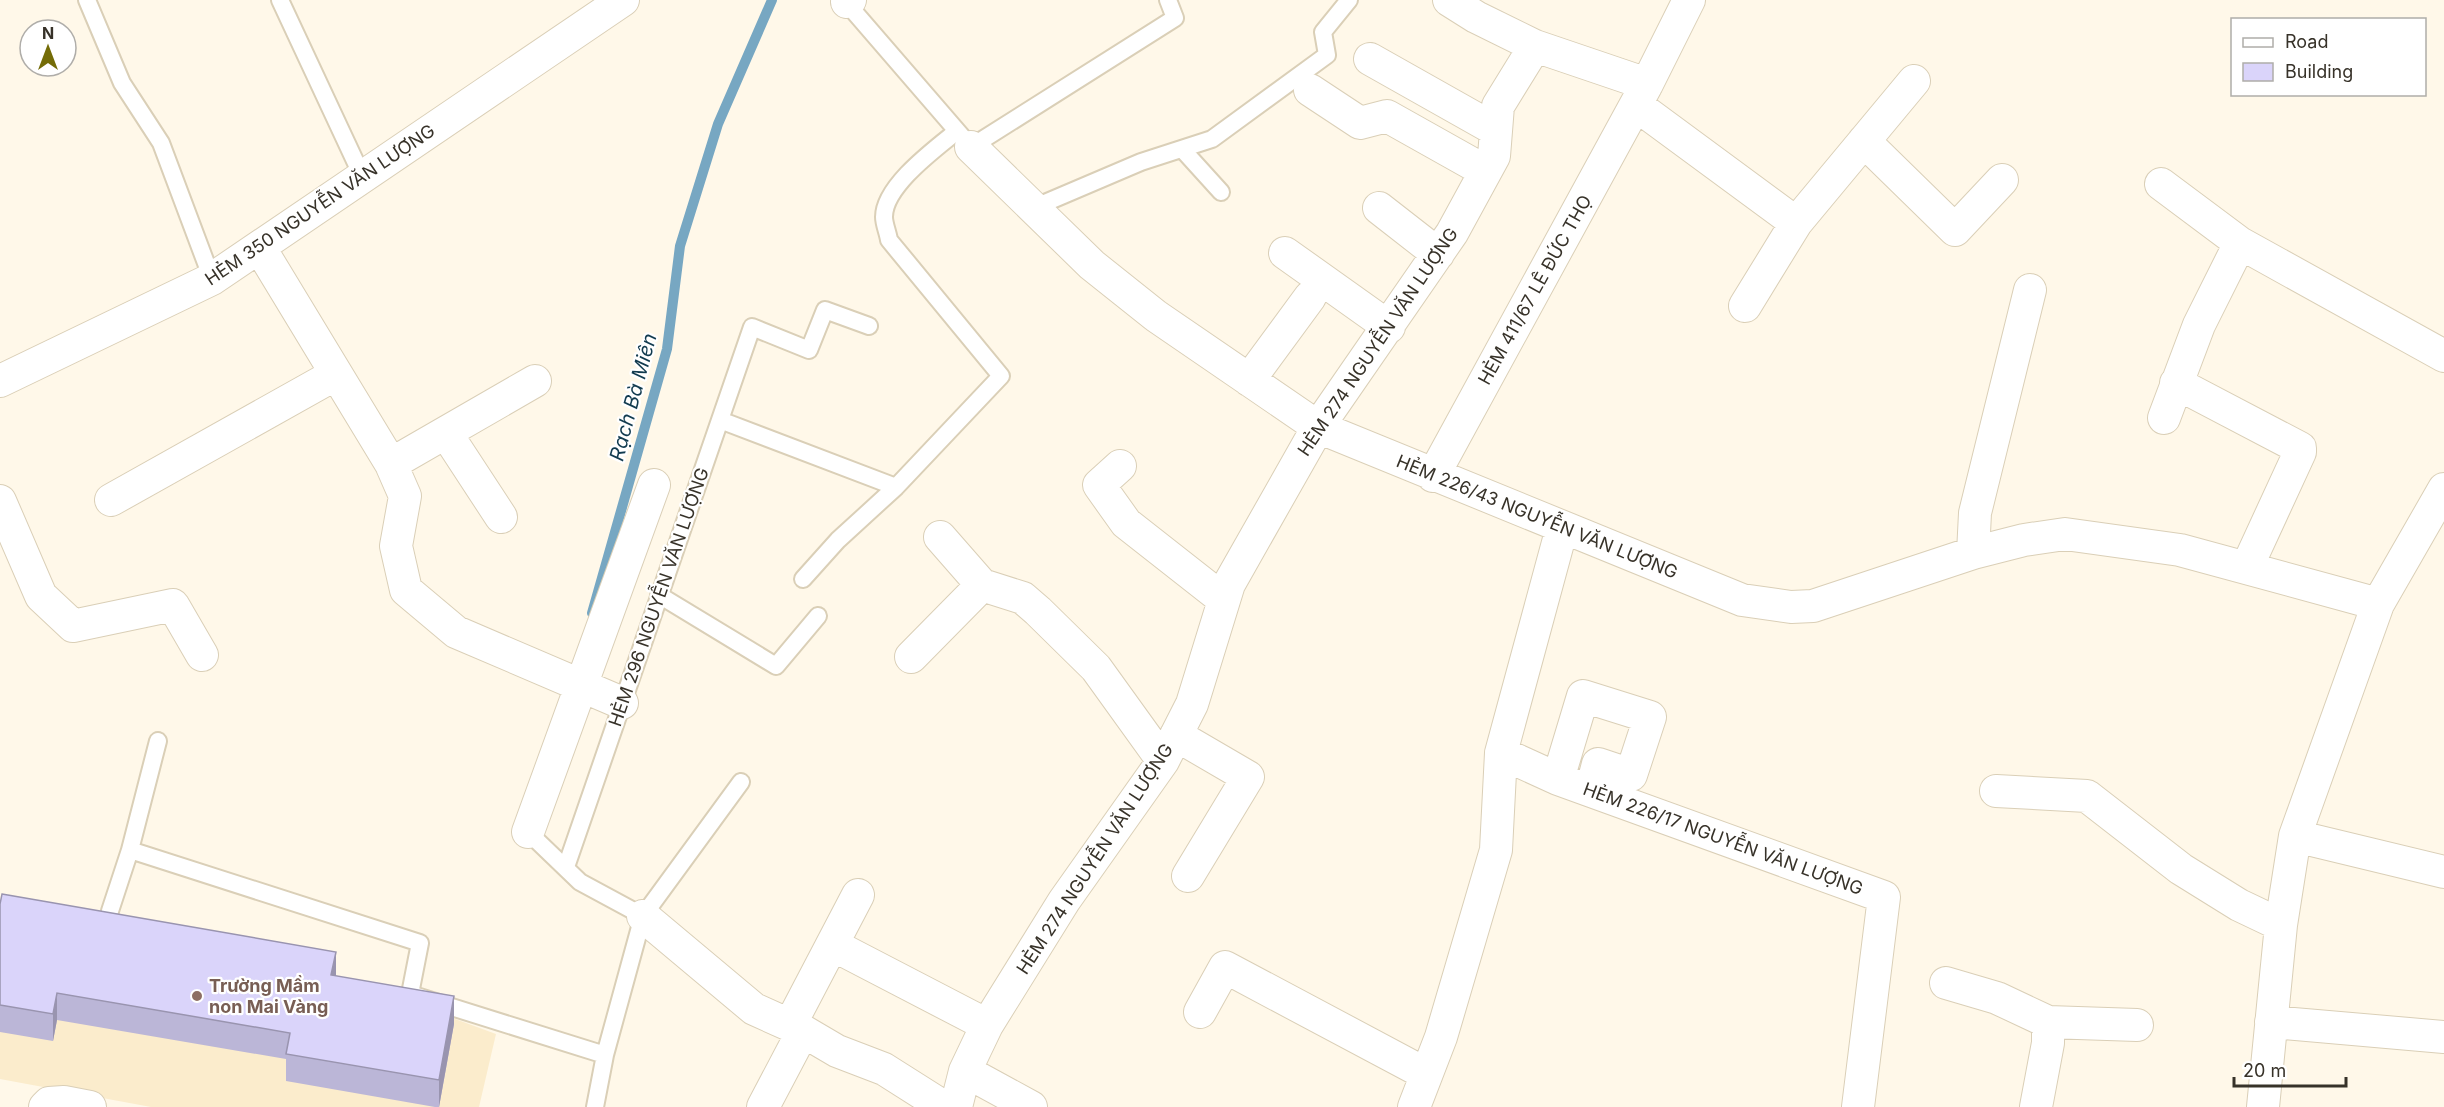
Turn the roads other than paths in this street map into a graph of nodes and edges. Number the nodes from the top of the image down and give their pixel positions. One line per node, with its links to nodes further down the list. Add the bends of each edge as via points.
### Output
1 (87, 0): 30 (lane, via 122,83 161,143)
2 (280, 0): 19 (lane)
3 (623, 0): 19 (street, HẺM 350 NGUYỄN VĂN LƯỢNG)
4 (1168, 0): 15 (lane, via 1175,18)
5 (1349, 0): 17 (lane, via 1323,32 1328,55 1212,139)
6 (1449, 0): 9 (street)
7 (1689, 0): 13 (street, HẺM 411/67 LÊ ĐỨC THỌ)
8 (847, 1): 15 (lane, HẺM 226/43 NGUYỄN VĂN LƯỢNG)
9 (1535, 46): 13 (street); 14 (street, HẺM 274 NGUYỄN VĂN LƯỢNG, via 1498,106)
10 (1370, 59): 14 (street)
11 (1914, 81): 16 (street)
12 (1310, 90): 18 (street, via 1360,123 1387,116)
13 (1642, 94): 25 (street); 48 (street, HẺM 411/67 LÊ ĐỨC THỌ)
14 (1496, 130): 18 (street, HẺM 274 NGUYỄN VĂN LƯỢNG, via 1494,156)
15 (964, 139): 23 (street, HẺM 226/43 NGUYỄN VĂN LƯỢNG); 50 (lane, via 926,157 892,192 884,216 889,240 1001,376)
16 (1864, 141): 20 (street, via 1954,230); 25 (street)
17 (1182, 148): 22 (lane); 23 (lane)
18 (1485, 171): 29 (street, HẺM 274 NGUYỄN VĂN LƯỢNG)
19 (363, 178): 27 (street, HẺM 350 NGUYỄN VĂN LƯỢNG)
20 (2002, 180)
21 (2161, 184): 26 (street)
22 (1221, 192)
23 (1033, 208): 38 (street, HẺM 226/43 NGUYỄN VĂN LƯỢNG, via 1092,266 1137,302)
24 (1379, 208): 29 (street)
25 (1796, 223): 33 (street)
26 (2240, 243): 36 (street); 41 (street, via 2199,325)
27 (260, 248): 30 (street, HẺM 350 NGUYỄN VĂN LƯỢNG); 37 (street)
28 (1285, 253): 35 (street)
29 (1438, 254): 35 (street, HẺM 274 NGUYỄN VĂN LƯỢNG)
30 (212, 279): 39 (street, HẺM 350 NGUYỄN VĂN LƯỢNG)
31 (2030, 290): 57 (street, via 1975,513)
32 (1310, 297): 38 (street)
33 (1745, 306)
34 (869, 326): 43 (lane, HẺM 296 NGUYỄN VĂN LƯỢNG, via 825,310 809,350 752,327)
35 (1389, 327): 44 (street, HẺM 274 NGUYỄN VĂN LƯỢNG)
36 (2444, 356)
37 (336, 374): 46 (street); 52 (street)
38 (1249, 380): 44 (street, HẺM 226/43 NGUYỄN VĂN LƯỢNG)
39 (0, 381)
40 (535, 381): 45 (street)
41 (2176, 383): 42 (street); 58 (street, via 2300,448)
42 (2164, 418)
43 (720, 420): 50 (lane); 61 (lane, HẺM 296 NGUYỄN VĂN LƯỢNG)
44 (1318, 427): 48 (street, HẺM 226/43 NGUYỄN VĂN LƯỢNG); 62 (street, HẺM 274 NGUYỄN VĂN LƯỢNG, via 1229,584)
45 (446, 433): 46 (street); 54 (street)
46 (391, 464): 67 (street, via 405,496 396,546 406,590 456,632)
47 (1120, 466): 62 (street, via 1099,484 1126,523)
48 (1433, 476): 55 (street, HẺM 226/43 NGUYỄN VĂN LƯỢNG)
49 (654, 484): 67 (street)
50 (896, 487): 59 (lane, via 838,540)
51 (2444, 489): 63 (street)
52 (111, 500)
53 (0, 501): 65 (street, via 42,596 73,626 173,605)
54 (501, 517)
55 (1562, 528): 57 (street, HẺM 226/43 NGUYỄN VĂN LƯỢNG, via 1742,600 1791,607 1813,606); 71 (street)
56 (940, 537): 60 (street)
57 (1973, 553): 58 (street, HẺM 226/43 NGUYỄN VĂN LƯỢNG, via 2051,535 2079,535 2180,550)
58 (2247, 567): 63 (street, HẺM 226/43 NGUYỄN VĂN LƯỢNG)
59 (803, 579)
60 (982, 585): 66 (street); 70 (street, via 1023,598 1096,668)
61 (659, 595): 64 (lane, via 776,666); 68 (lane, HẺM 296 NGUYỄN VĂN LƯỢNG)
62 (1224, 600): 70 (street, HẺM 274 NGUYỄN VĂN LƯỢNG, via 1192,704)
63 (2379, 604): 77 (street)
64 (818, 616)
65 (202, 655)
66 (911, 657)
67 (581, 686): 68 (street); 76 (street)
68 (622, 703): 79 (lane, HẺM 296 NGUYỄN VĂN LƯỢNG)
69 (158, 741): 78 (lane)
70 (1169, 748): 81 (street, via 1248,777); 91 (street, HẺM 274 NGUYỄN VĂN LƯỢNG, via 1064,901)
71 (1501, 753): 72 (street, HẺM 226/17 NGUYỄN VĂN LƯỢNG); 97 (street, via 1496,850 1441,1037)
72 (1558, 779): 74 (street, HẺM 226/17 NGUYỄN VĂN LƯỢNG); 74 (street, via 1583,696 1650,717 1631,776 1598,764)
73 (741, 782): 84 (lane)
74 (1590, 791): 106 (street, HẺM 226/17 NGUYỄN VĂN LƯỢNG, via 1884,897)
75 (1996, 791): 85 (street, via 2087,796 2181,869 2239,905)
76 (528, 832): 79 (lane)
77 (2295, 836): 80 (street); 85 (street)
78 (130, 850): 83 (lane); 95 (lane, via 420,943 410,994)
79 (566, 867): 84 (lane, via 580,882)
80 (2444, 872)
81 (1188, 876)
82 (858, 896): 86 (street)
83 (110, 911)
84 (643, 916): 93 (street, via 754,1009); 95 (lane)
85 (2281, 925): 90 (street)
86 (832, 945): 91 (street); 93 (street)
87 (1946, 983): 89 (street, via 1997,998)
88 (1200, 1012): 97 (street, via 1225,967)
89 (2048, 1022): 92 (street); 107 (street)
90 (2271, 1022): 94 (street); 108 (street)
91 (987, 1025): 96 (street, HẺM 274 NGUYỄN VĂN LƯỢNG)
92 (2138, 1025)
93 (796, 1028): 101 (street); 102 (street, via 837,1052 884,1069)
94 (2444, 1037)
95 (605, 1054): 100 (lane)
96 (965, 1071): 103 (street, HẺM 274 NGUYỄN VĂN LƯỢNG); 104 (street)
97 (1426, 1074): 105 (street)
98 (45, 1107): 99 (street, via 63,1102)
99 (90, 1107)
100 (595, 1107)
101 (763, 1107)
102 (944, 1107)
103 (956, 1107)
104 (1031, 1107)
105 (1414, 1107)
106 (1858, 1107)
107 (2036, 1107)
108 (2263, 1107)

